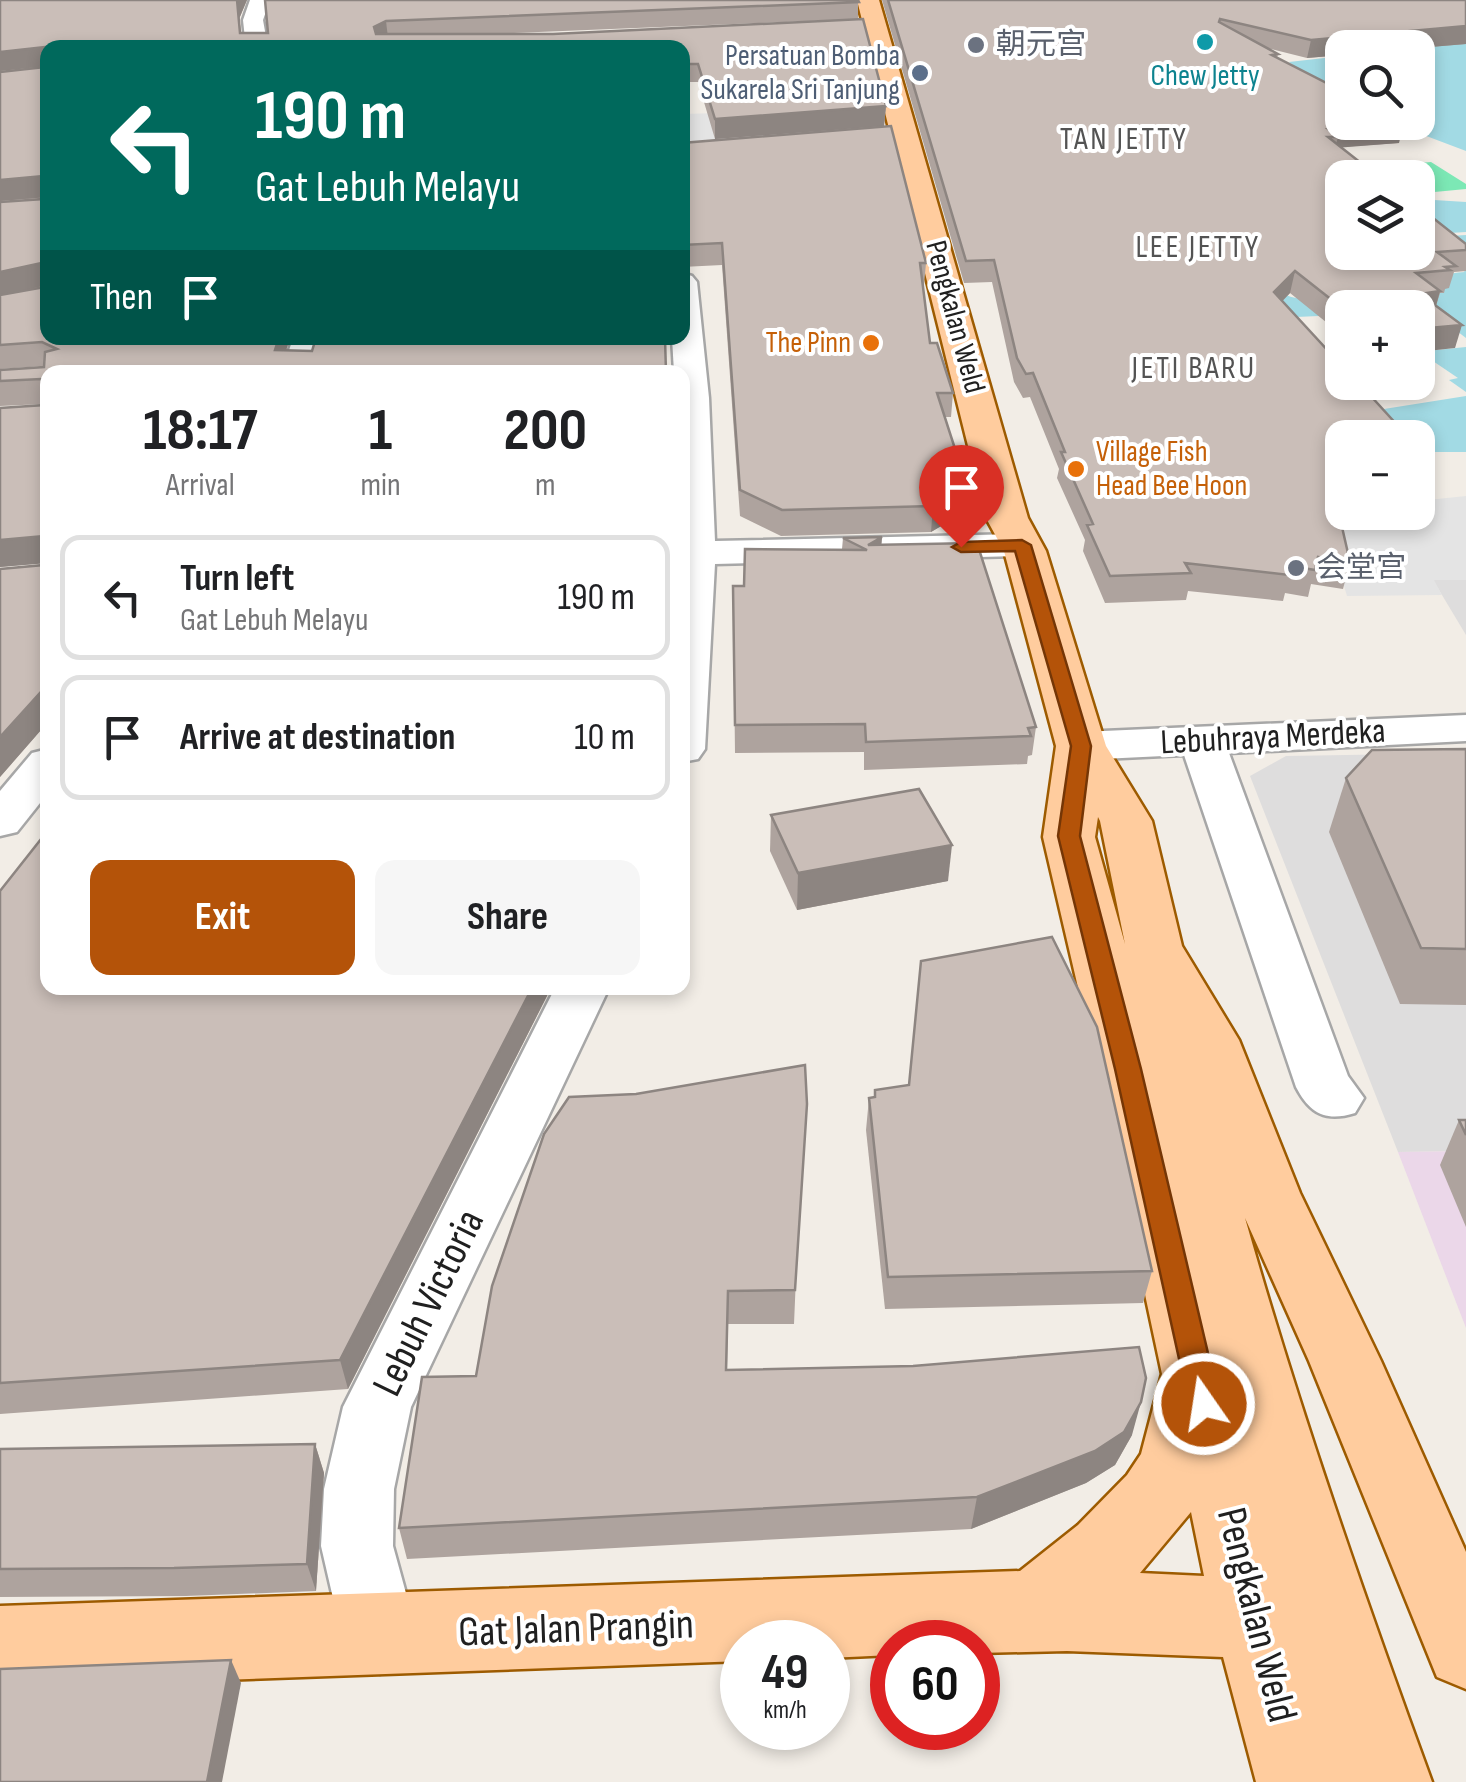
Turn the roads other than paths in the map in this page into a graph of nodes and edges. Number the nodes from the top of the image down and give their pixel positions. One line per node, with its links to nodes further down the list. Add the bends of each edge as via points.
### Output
1 (260, 0): 3 (street)
2 (868, 0): 5 (main road, Pengkalan Weld, via 866,28 895,136 1007,518)
3 (256, 40)
4 (689, 345): 6 (street)
5 (1022, 545): 6 (street); 10 (main road, Pengkalan Weld)
6 (690, 552): 7 (street)
7 (690, 690)
8 (1466, 728): 9 (street, Lebuhraya Merdeka)
9 (1202, 740): 10 (street, Lebuhraya Merdeka); 15 (street, via 1324,1087)
10 (1081, 746): 13 (main road, Pengkalan Weld, via 1126,822); 16 (main road, Pengkalan Weld, via 1069,836)
11 (40, 773): 12 (street)
12 (0, 821)
13 (1153, 941): 18 (main road, Pengkalan Weld, via 1160,1023 1218,1242); 21 (main road, Pengkalan Weld, via 1209,1040 1267,1193)
14 (579, 995): 19 (street, Lebuh Victoria, via 377,1406 359,1490 357,1546)
15 (1335, 1098)
16 (1196, 1368): 17 (main road, via 1183,1442 1168,1480 1097,1561); 18 (main road, Pengkalan Weld)
17 (1034, 1611): 18 (main road, Gat Jalan Prangin); 19 (main road, Gat Jalan Prangin)
18 (1293, 1620): 22 (main road, Pengkalan Weld)
19 (380, 1636): 20 (main road, Gat Jalan Prangin)
20 (0, 1647)
21 (1466, 1648)
22 (1315, 1736): 23 (main road, Pengkalan Weld)
23 (1388, 1782)

